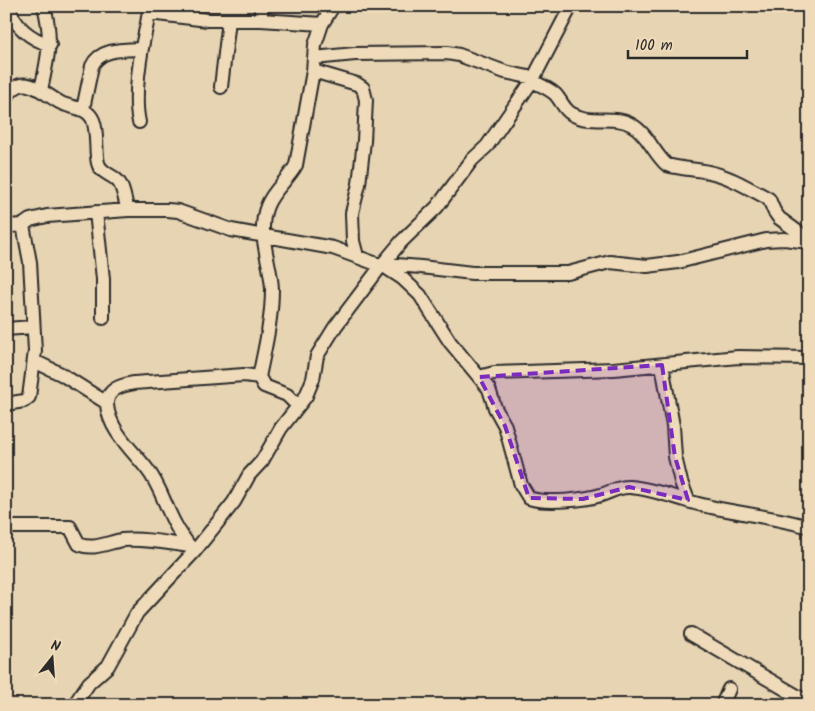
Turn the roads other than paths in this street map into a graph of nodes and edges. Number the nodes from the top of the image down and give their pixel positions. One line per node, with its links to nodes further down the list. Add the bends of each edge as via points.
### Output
1 (8, 6): 10 (street, via 22,30)
2 (44, 6): 10 (street)
3 (261, 6): 8 (street)
4 (333, 6): 9 (street)
5 (571, 6): 14 (street)
6 (149, 10): 7 (street, via 208,20); 11 (street)
7 (229, 20): 8 (street); 15 (street)
8 (261, 20): 9 (street)
9 (322, 24): 12 (street)
10 (50, 45): 16 (street)
11 (142, 49): 18 (street, via 110,52 95,60); 19 (street, via 136,110)
12 (314, 58): 13 (street); 14 (street, via 361,53 448,53)
13 (313, 71): 24 (street, via 296,165 267,206); 26 (street, via 358,84 363,88 366,100 364,141 352,213)
14 (532, 79): 25 (street, via 554,94 570,114 632,125 667,165 709,171 743,184 769,200 779,218); 27 (street, via 488,146 472,160 437,207 401,242)
15 (221, 87)
16 (41, 90): 17 (street, via 18,85); 18 (street, via 60,103)
17 (6, 98)
18 (82, 110): 20 (street, via 93,119 98,165 102,172 119,182)
19 (139, 122)
20 (128, 210): 21 (street); 24 (street, via 178,211 231,230)
21 (96, 212): 22 (street, via 47,216); 28 (street, via 103,279)
22 (23, 224): 23 (street); 29 (street, via 28,243)
23 (6, 226)
24 (264, 235): 26 (street, via 333,248); 35 (street, via 272,291)
25 (809, 241): 27 (street, via 766,240 671,263 647,266 610,262 568,273 472,273)
26 (357, 256): 27 (street)
27 (383, 266): 34 (street, via 420,295 450,342); 38 (street, via 321,348 310,387)
28 (103, 318)
29 (34, 327): 30 (street); 32 (street)
30 (6, 329)
31 (809, 358): 33 (street, via 738,357)
32 (34, 361): 36 (street); 37 (street, via 29,397)
33 (662, 365): 34 (street); 39 (street, via 676,457)
34 (476, 373): 39 (street, via 489,389 505,426 522,485 529,498 583,499 629,487)
35 (259, 377): 36 (street, via 121,385); 38 (street, via 264,386 287,395)
36 (107, 403): 42 (street, via 111,421 154,479 174,523)
37 (6, 404)
38 (298, 406): 42 (street, via 234,502)
39 (688, 500): 40 (street)
40 (809, 526)
41 (6, 527): 42 (street, via 70,527 79,544 91,547 136,539)
42 (192, 549): 46 (street, via 137,613 108,666)
43 (691, 634): 45 (street)
44 (729, 689): 47 (street)
45 (809, 703)
46 (74, 705)
47 (722, 705)

